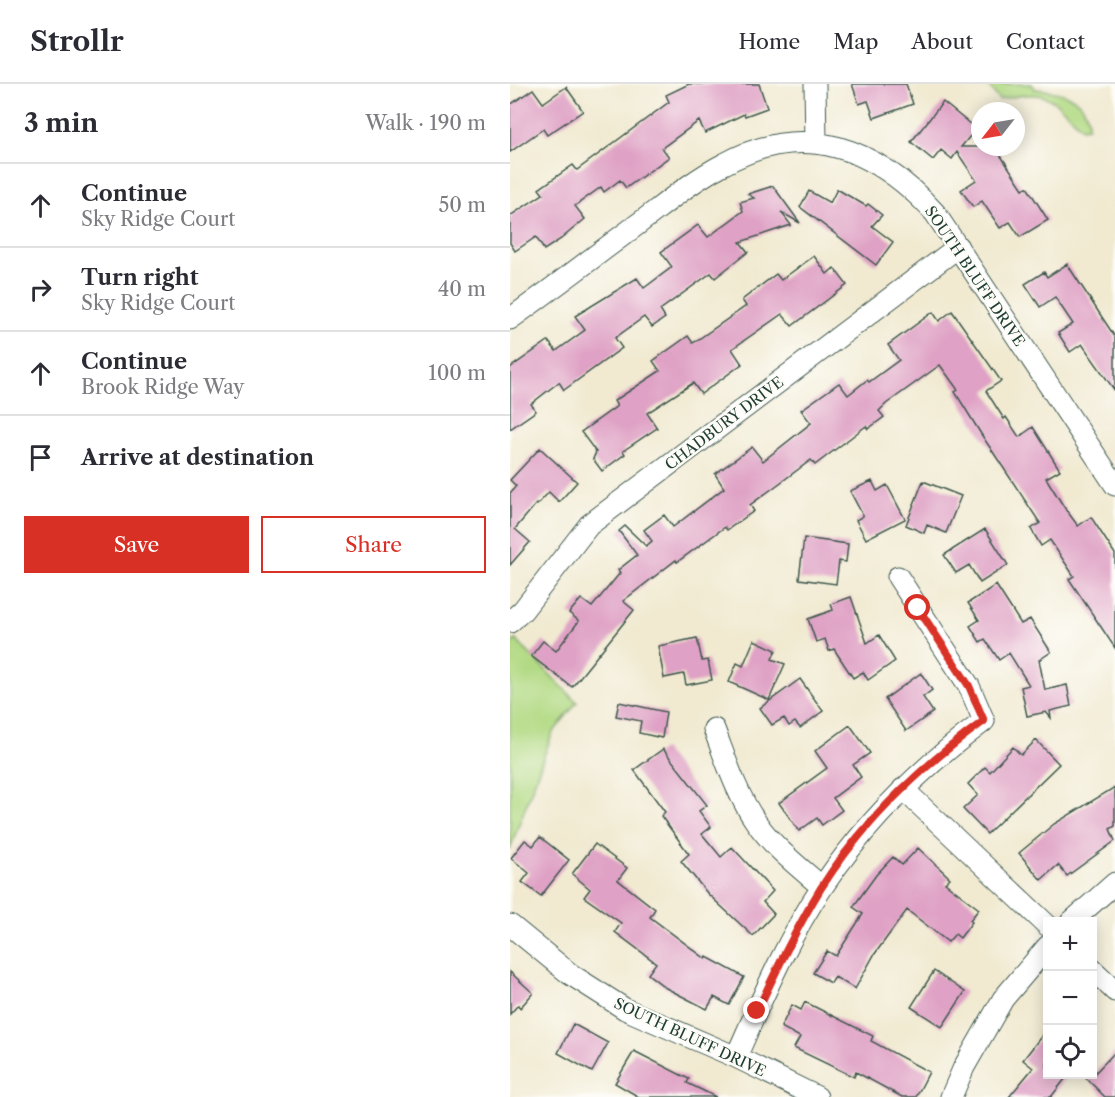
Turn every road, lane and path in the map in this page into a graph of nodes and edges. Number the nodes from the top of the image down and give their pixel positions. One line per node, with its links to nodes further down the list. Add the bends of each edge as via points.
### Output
1 (815, 84): 2 (street)
2 (816, 143): 3 (street, SOUTH BLUFF DRIVE, via 866,157 891,171 914,189); 4 (street, SOUTH BLUFF DRIVE, via 759,150 725,163)
3 (958, 247): 5 (street, SOUTH BLUFF DRIVE); 7 (street, CHADBURY DRIVE, via 589,525)
4 (510, 319)
5 (1115, 485)
6 (898, 577): 9 (street, via 969,686 984,721)
7 (510, 622)
8 (714, 729): 11 (street, via 756,821 782,852)
9 (903, 789): 11 (street); 13 (street)
10 (1115, 883): 12 (street)
11 (822, 887): 18 (street, via 788,946)
12 (1076, 917)
13 (1043, 922)
14 (510, 925): 18 (street, SOUTH BLUFF DRIVE, via 570,974 624,1009)
15 (1043, 951): 20 (street, via 1003,999)
16 (1094, 971): 17 (street)
17 (1115, 991)
18 (736, 1057): 19 (street, SOUTH BLUFF DRIVE)
19 (817, 1097)
20 (951, 1097)

